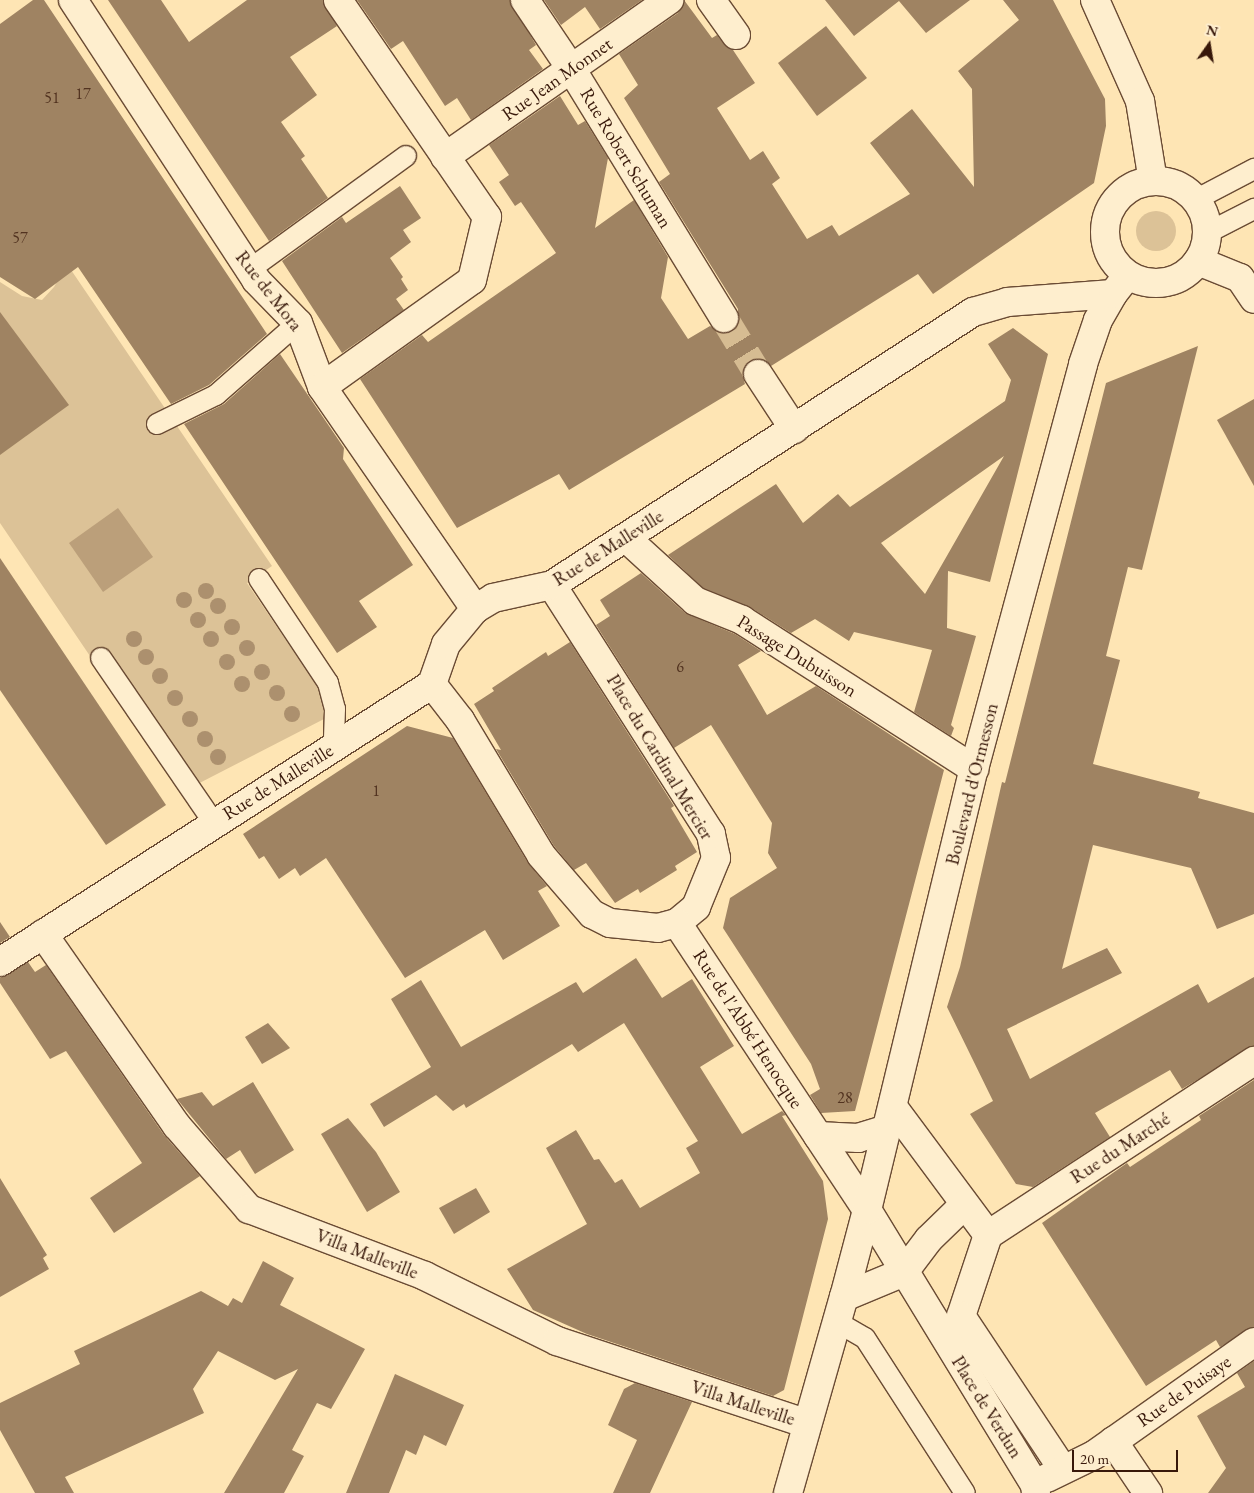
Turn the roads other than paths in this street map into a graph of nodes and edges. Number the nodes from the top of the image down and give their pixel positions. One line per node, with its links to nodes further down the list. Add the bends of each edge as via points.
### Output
1 (73, 0): 17 (street, Rue de Mora)
2 (338, 0): 10 (street)
3 (525, 0): 8 (street, Rue Robert Schuman)
4 (669, 0): 8 (street, Rue Jean Monnet)
5 (711, 0): 7 (street)
6 (1095, 0): 12 (street, via 1140,101)
7 (736, 36)
8 (572, 70): 10 (street, Rue Jean Monnet); 20 (street, Rue Robert Schuman)
9 (406, 156): 17 (lane)
10 (445, 157): 23 (street, via 487,217 472,280)
11 (1254, 170): 13 (lane)
12 (1153, 181): 13 (street, via 1182,188); 19 (street, via 1138,184 1124,192 1106,218 1108,250 1116,264)
13 (1195, 200): 15 (street, via 1204,215)
14 (1254, 209): 15 (lane)
15 (1207, 233): 16 (street)
16 (1198, 261): 18 (street); 19 (street, via 1173,280)
17 (250, 270): 21 (street, Rue de Mora)
18 (1249, 282)
19 (1120, 285): 25 (street, Rue de Malleville, via 1007,302 974,312); 33 (street, Boulevard d'Ormesson, via 1098,320 1083,364)
20 (724, 318)
21 (298, 323): 23 (street, Rue de Mora); 24 (lane, via 216,395)
22 (758, 374): 25 (street)
23 (322, 387): 29 (street, Rue de Mora)
24 (157, 424)
25 (794, 429): 26 (street, Rue de Malleville)
26 (626, 538): 28 (street, Rue de Malleville); 33 (street, Passage Dubuisson, via 695,601 742,620)
27 (259, 579): 32 (lane, via 328,683 335,708)
28 (552, 586): 29 (street, Rue de Malleville, via 493,598); 35 (street, Place du Cardinal Mercier, via 711,834 716,858 707,887 696,907)
29 (475, 608): 31 (street, Rue de Malleville, via 446,644)
30 (101, 658): 34 (lane)
31 (432, 684): 32 (street, Rue de Malleville); 35 (street, Place du Cardinal Mercier, via 460,720 541,855 592,914 610,923 634,928 658,928)
32 (334, 747): 34 (street, Rue de Malleville)
33 (974, 769): 39 (street, Boulevard d'Ormesson)
34 (214, 823): 36 (street, Rue de Malleville)
35 (677, 922): 40 (street, Rue de l'Abbé Henocque)
36 (43, 934): 37 (street, Rue de Malleville); 48 (street, Villa Malleville, via 176,1126 249,1209 425,1276 557,1341)
37 (0, 962)
38 (1254, 1061): 43 (street, Rue du Marché)
39 (890, 1118): 40 (street, via 858,1138); 41 (street); 42 (street, Boulevard d'Ormesson)
40 (818, 1136): 42 (street, Rue de l'Abbé Henocque)
41 (964, 1205): 43 (street); 44 (street, via 929,1239)
42 (868, 1210): 44 (street); 45 (street, Boulevard d'Ormesson)
43 (988, 1236): 46 (street)
44 (904, 1272): 45 (street); 46 (street, Place de Verdun)
45 (841, 1309): 48 (street, Boulevard d'Ormesson); 53 (lane, via 865,1338)
46 (950, 1323): 50 (street, Place de Verdun); 51 (street, Place de Verdun)
47 (1254, 1342): 49 (street, Rue de Puisaye)
48 (805, 1423): 52 (street, Boulevard d'Ormesson)
49 (1113, 1441): 50 (street, Place de Verdun, via 1094,1455); 54 (street)
50 (1062, 1468): 51 (street, Place de Verdun)
51 (1035, 1489)
52 (788, 1493)
53 (965, 1493)
54 (1148, 1493)

